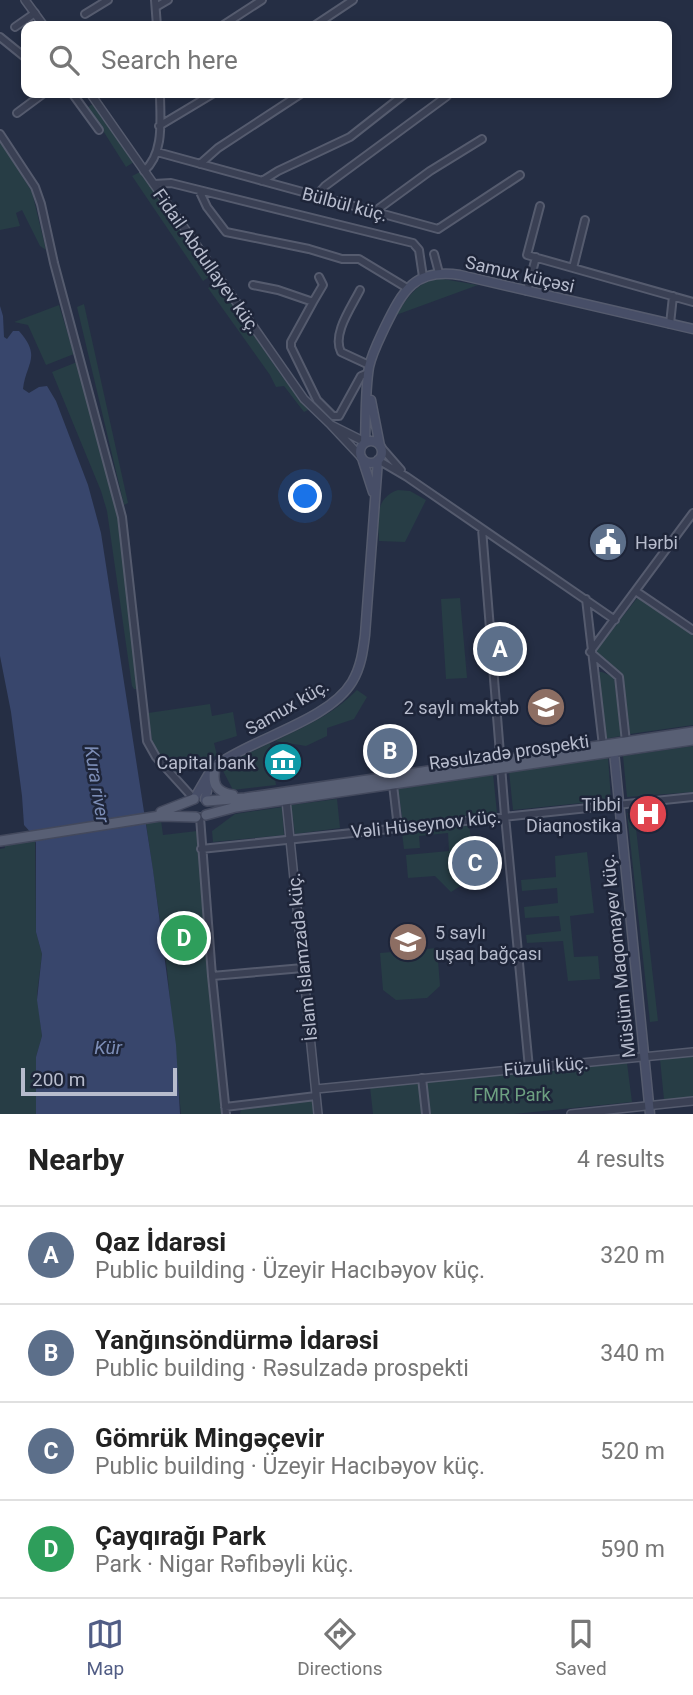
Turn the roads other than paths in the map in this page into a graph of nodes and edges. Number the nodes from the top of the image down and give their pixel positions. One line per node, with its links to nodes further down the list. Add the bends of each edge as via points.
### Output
1 (25, 0): 7 (street)
2 (108, 0): 8 (street)
3 (168, 0): 6 (street)
4 (262, 0): 11 (street)
5 (353, 0): 12 (street)
6 (156, 4)
7 (34, 13): 9 (street); 10 (street)
8 (85, 14)
9 (23, 21)
10 (40, 21)
11 (230, 21)
12 (322, 21)
13 (21, 23): 14 (street)
14 (15, 27)
15 (0, 37): 16 (street)
16 (21, 54)
17 (37, 98): 25 (street)
18 (76, 98): 27 (street)
19 (93, 98): 32 (street, Fidail Abdullayev küç.)
20 (160, 98): 26 (street)
21 (206, 98): 26 (street)
22 (294, 98): 31 (street)
23 (400, 98): 34 (street, via 350,137)
24 (444, 98): 37 (street)
25 (17, 113)
26 (159, 126): 30 (street)
27 (99, 130)
28 (0, 134): 82 (street, via 41,204 122,517 147,741)
29 (482, 139): 39 (street)
30 (157, 152): 31 (street, Bülbül küç.); 32 (street)
31 (200, 164): 34 (street, Bülbül küç.)
32 (144, 171): 35 (street, Fidail Abdullayev küç.)
33 (520, 175): 39 (street, Bülbül küç., via 440,228)
34 (262, 181): 37 (street, Bülbül küç.)
35 (153, 184): 36 (street); 58 (street, Fidail Abdullayev küç., via 304,399)
36 (199, 190): 46 (street, via 413,243 419,250); 48 (street, via 226,232 359,259)
37 (316, 196): 39 (street, Bülbül küç.)
38 (540, 206): 42 (street, via 526,253)
39 (374, 212)
40 (585, 220): 43 (street)
41 (433, 254): 44 (street)
42 (536, 257): 43 (street); 50 (street)
43 (573, 268): 51 (street)
44 (439, 273): 46 (main road, Samux küçəsi); 50 (main road, Samux küçəsi)
45 (319, 277): 52 (street, via 323,285)
46 (423, 277): 48 (main road, Samux küçəsi)
47 (253, 285): 52 (street)
48 (407, 288): 56 (main road, Samux küçəsi)
49 (360, 290): 56 (street, via 339,333 338,346)
50 (527, 291): 54 (main road, Samux küçəsi)
51 (673, 296): 53 (street); 54 (street)
52 (313, 302): 56 (street, via 291,347 317,400 333,416 339,416)
53 (693, 302)
54 (670, 324): 55 (main road, Samux küçəsi)
55 (693, 329)
56 (369, 369): 57 (main road, Samux küçəsi)
57 (368, 387): 59 (main road); 60 (main road)
58 (331, 425): 59 (street); 61 (street)
59 (365, 442): 60 (main road); 61 (main road)
60 (380, 446): 62 (main road); 63 (street)
61 (361, 457): 62 (main road, via 369,462); 64 (main road)
62 (378, 460): 63 (street); 64 (main road, Samux küç.)
63 (407, 477): 66 (street)
64 (374, 499): 78 (main road, Samux küç., via 365,635 352,683 322,710)
65 (693, 513): 67 (street)
66 (482, 530): 68 (street); 77 (street)
67 (637, 592): 69 (street); 70 (street)
68 (586, 599): 69 (street); 71 (street)
69 (615, 620): 71 (street)
70 (693, 630)
71 (590, 652): 74 (street, via 619,677); 75 (street)
72 (693, 732): 74 (main road, Rəsulzadə prospekti)
73 (693, 740): 76 (main road, Rəsulzadə prospekti)
74 (626, 742): 75 (main road, Rəsulzadə prospekti); 76 (street)
75 (601, 745): 76 (street); 77 (main road, Rəsulzadə prospekti)
76 (614, 752): 77 (main road, Rəsulzadə prospekti); 85 (main road, Müslüm Maqomayev küç.)
77 (500, 765): 79 (main road, Rəsulzadə prospekti); 81 (main road, Rəsulzadə prospekti); 88 (street)
78 (215, 767): 81 (main road, via 218,790); 82 (main road, Samux küç.); 83 (main road)
79 (393, 785): 84 (main road, Rəsulzadə prospekti); 89 (street)
80 (693, 797): 85 (street, Vəli Hüseynov küç.)
81 (244, 798): 83 (main road, Rəsulzadə prospekti)
82 (194, 799): 83 (main road); 86 (main road); 87 (main road, via 191,813)
83 (206, 800): 87 (main road, via 209,810)
84 (286, 800): 87 (main road, Rəsulzadə prospekti); 91 (street, İslam İslamzadə küç.)
85 (618, 804): 88 (street, Vəli Hüseynov küç.); 96 (main road, Müslüm Maqomayev küç.)
86 (160, 814): 87 (main road, Rəsulzadə prospekti); 90 (main road)
87 (201, 816): 92 (street)
88 (505, 816): 89 (street, Vəli Hüseynov küç.); 97 (street)
89 (398, 828): 91 (street, Vəli Hüseynov küç.)
90 (3, 838)
91 (290, 839): 92 (street, Vəli Hüseynov küç.); 93 (street, İslam İslamzadə küç.)
92 (201, 849): 94 (street)
93 (303, 968): 94 (street); 99 (street, İslam İslamzadə küç.)
94 (212, 976): 102 (street)
95 (693, 1052): 96 (street, Füzuli küç.)
96 (645, 1057): 97 (street, Füzuli küç.); 101 (main road, Müslüm Maqomayev küç.)
97 (529, 1068): 98 (street, Füzuli küç.)
98 (422, 1078): 99 (street, Füzuli küç.); 104 (street)
99 (316, 1093): 102 (street); 103 (street, İslam İslamzadə küç.)
100 (693, 1101): 101 (street)
101 (650, 1110): 105 (street)
102 (225, 1111)
103 (318, 1114)
104 (426, 1114)
105 (571, 1114)

